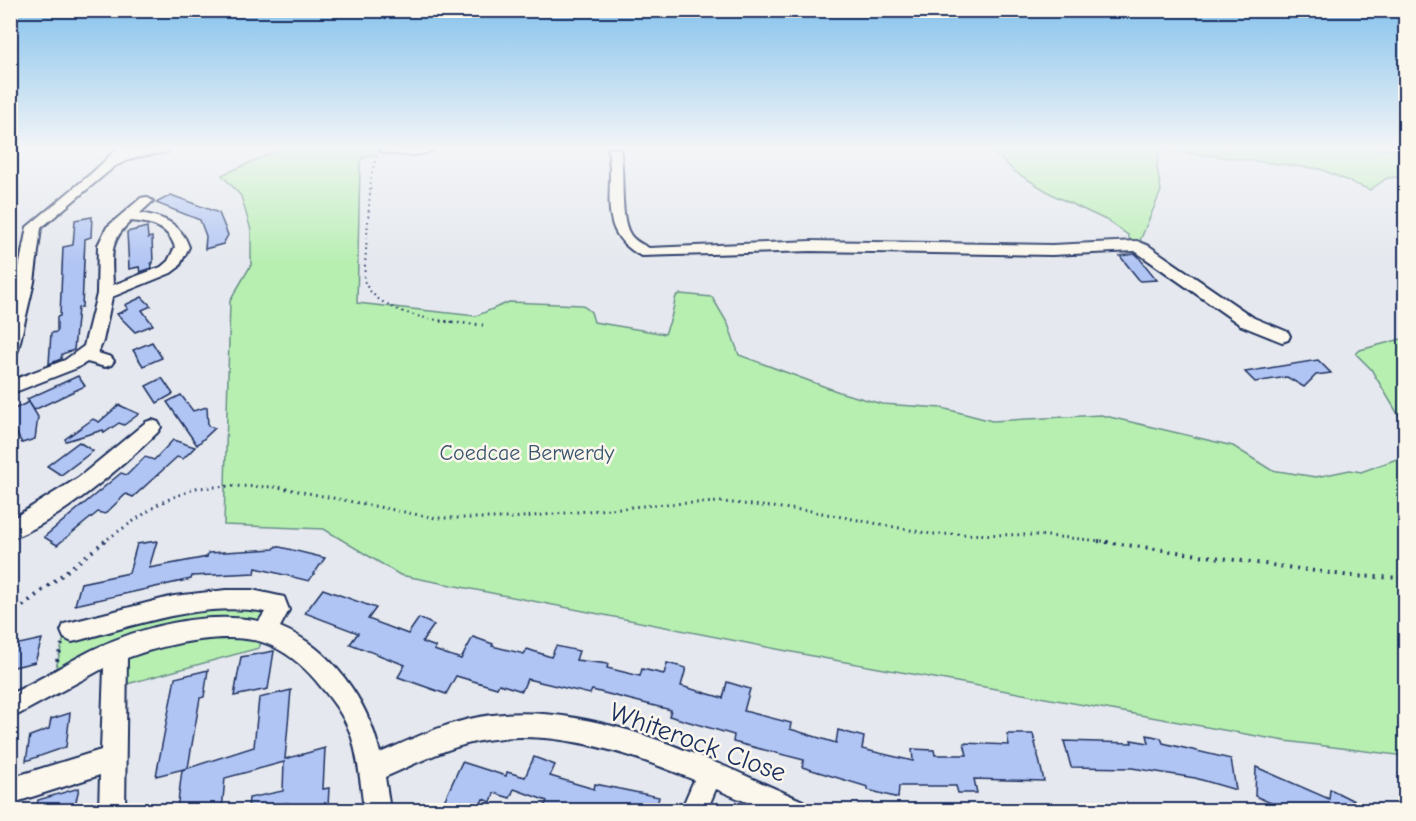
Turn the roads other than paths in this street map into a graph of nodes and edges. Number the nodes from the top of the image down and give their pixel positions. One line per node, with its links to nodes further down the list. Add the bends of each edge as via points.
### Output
1 (82, 187): 6 (street, via 34,227)
2 (618, 187): 7 (street, via 616,214 620,234 627,243 646,253 811,246 1052,250 1130,246 1144,249 1248,322)
3 (146, 201): 4 (street)
4 (128, 216): 5 (street, via 112,230 105,245); 5 (street, via 166,224 177,232 182,247 174,264 166,270)
5 (105, 294): 9 (street, via 95,341)
6 (17, 303): 8 (street)
7 (1282, 336)
8 (10, 350)
9 (85, 355): 10 (street); 11 (street)
10 (105, 360)
11 (10, 388)
12 (152, 427): 13 (street, via 101,473)
13 (10, 530)
14 (72, 631): 15 (street, via 172,608 239,599 276,604 278,610)
15 (265, 632): 16 (street, via 195,631); 19 (street, via 291,645 337,685 364,737)
16 (116, 651): 17 (street); 18 (street)
17 (10, 706)
18 (113, 759): 21 (street); 22 (street)
19 (371, 770): 20 (street, Whiterock Close, via 449,738 491,728 531,726 618,740); 23 (street)
20 (709, 774): 24 (street); 25 (street, Whiterock Close)
21 (10, 791)
22 (112, 810)
23 (377, 810)
24 (694, 810)
25 (794, 810)

